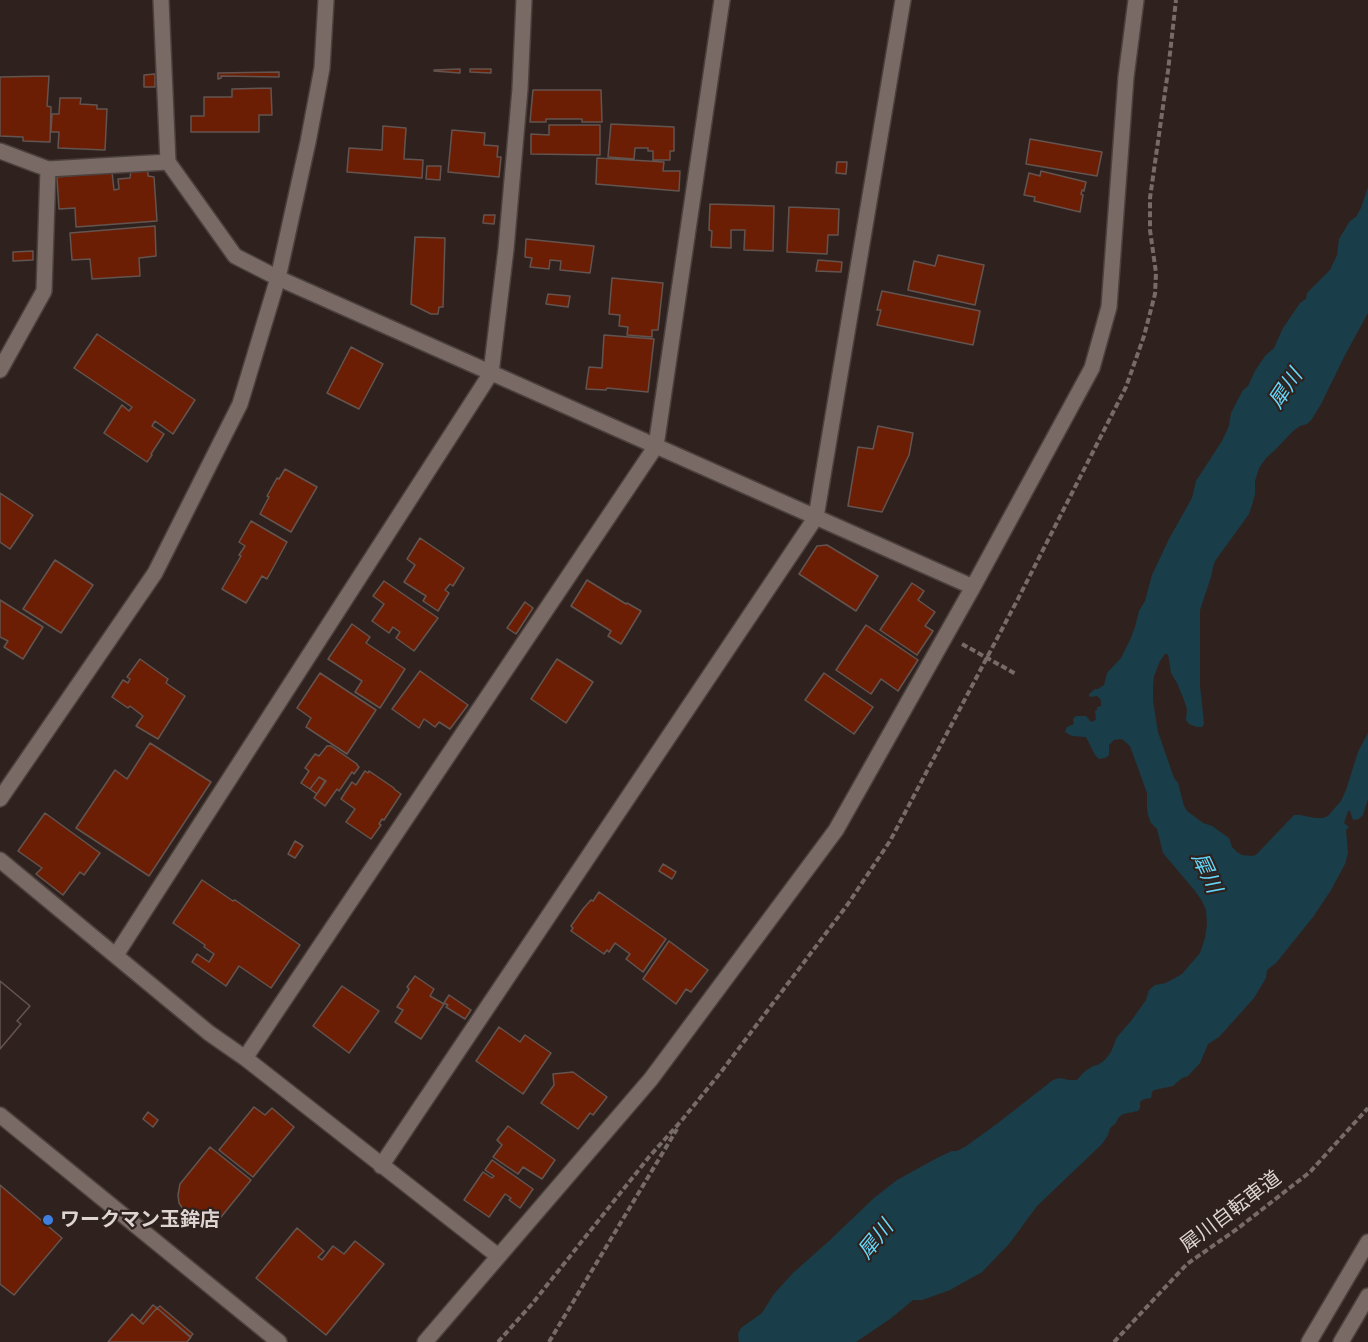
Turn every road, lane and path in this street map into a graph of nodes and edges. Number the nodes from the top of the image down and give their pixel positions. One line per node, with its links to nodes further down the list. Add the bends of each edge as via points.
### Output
1 (161, 0): 8 (street)
2 (326, 0): 10 (street, via 322,68)
3 (524, 0): 12 (street, via 505,260)
4 (722, 0): 13 (street)
5 (903, 0): 14 (street)
6 (1136, 0): 15 (street, via 1126,77 1109,307 1092,368)
7 (0, 151): 9 (street)
8 (168, 162): 9 (street); 10 (street, via 235,256)
9 (48, 169): 11 (street, via 44,291)
10 (278, 278): 12 (street); 18 (street, via 240,404 155,573)
11 (0, 370)
12 (491, 373): 13 (street); 20 (street)
13 (656, 446): 14 (street); 21 (street)
14 (816, 517): 15 (street); 25 (street)
15 (973, 587): 16 (street)
16 (946, 634): 17 (path); 27 (street, via 836,830 651,1079)
17 (1016, 675)
18 (0, 799)
19 (0, 860): 20 (street)
20 (116, 955): 21 (street)
21 (245, 1058): 25 (street)
22 (1368, 1108): 32 (path, 犀川自転車道, via 1310,1172 1187,1264)
23 (0, 1115): 29 (street)
24 (682, 1120): 31 (path)
25 (381, 1166): 27 (street)
26 (1368, 1242): 33 (street)
27 (498, 1256): 30 (street)
28 (1368, 1296): 34 (street)
29 (277, 1341)
30 (425, 1342)
31 (549, 1342)
32 (1114, 1342)
33 (1309, 1342)
34 (1341, 1342)

